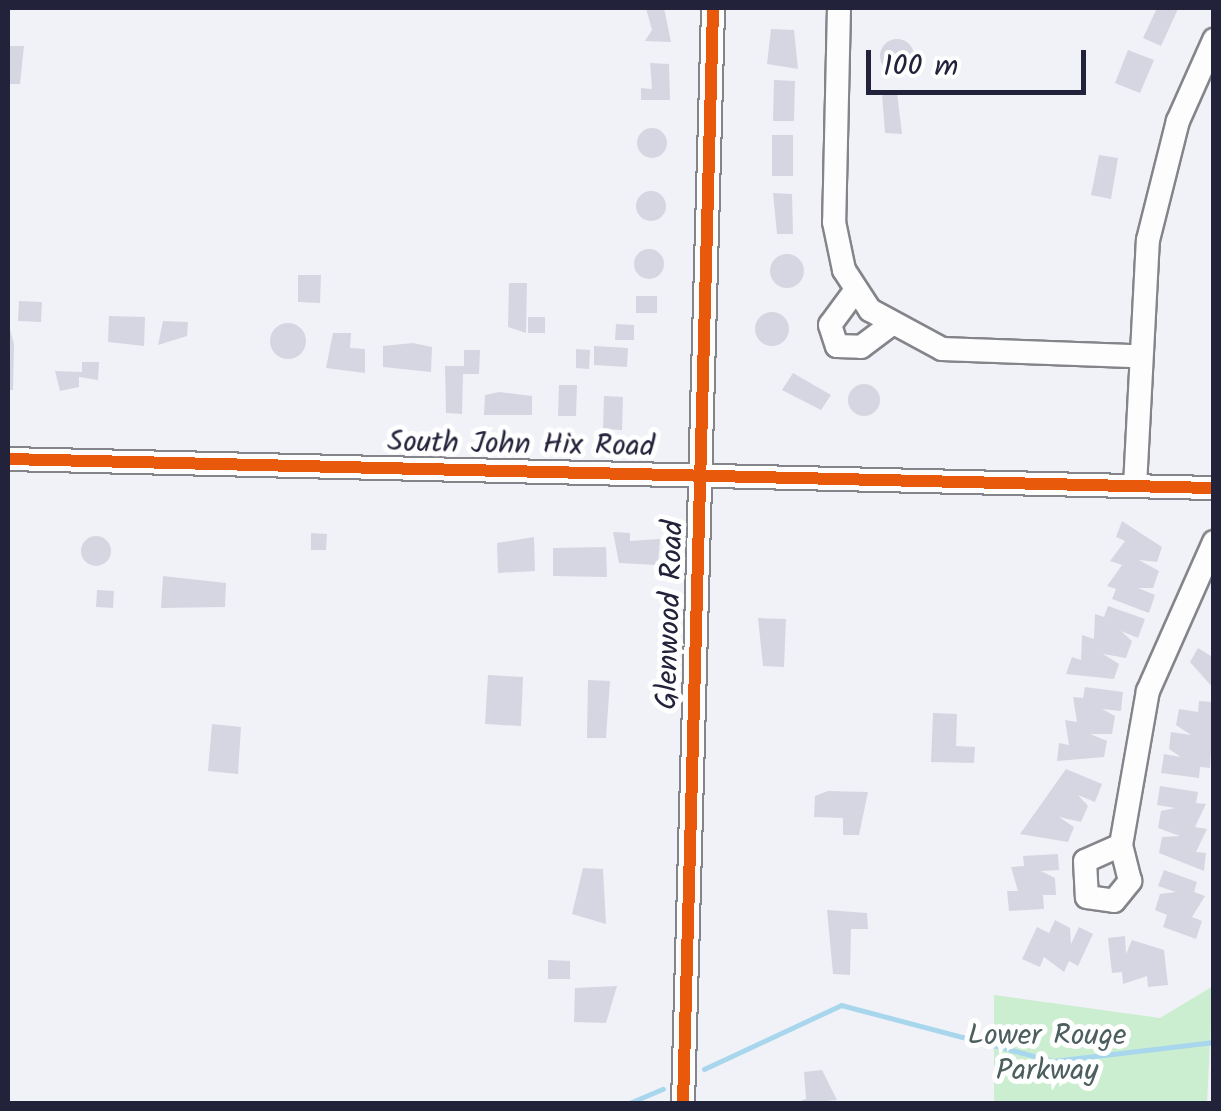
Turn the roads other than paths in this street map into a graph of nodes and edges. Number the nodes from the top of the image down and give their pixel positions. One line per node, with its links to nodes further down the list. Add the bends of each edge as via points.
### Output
1 (713, 8): 8 (street, Glenwood Road)
2 (839, 8): 4 (street, via 834,222)
3 (1214, 40): 6 (street, via 1159,185)
4 (855, 290): 5 (street); 5 (street, via 830,325 837,346 861,347)
5 (890, 326): 6 (street, via 950,350)
6 (1137, 356): 9 (street)
7 (8, 459): 8 (street, South John Hix Road)
8 (700, 473): 9 (street, South John Hix Road); 13 (street, Glenwood Road)
9 (1134, 486): 10 (street, South John Hix Road)
10 (1214, 488)
11 (1214, 542): 12 (street, via 1154,668)
12 (1121, 845)
13 (683, 1104)

